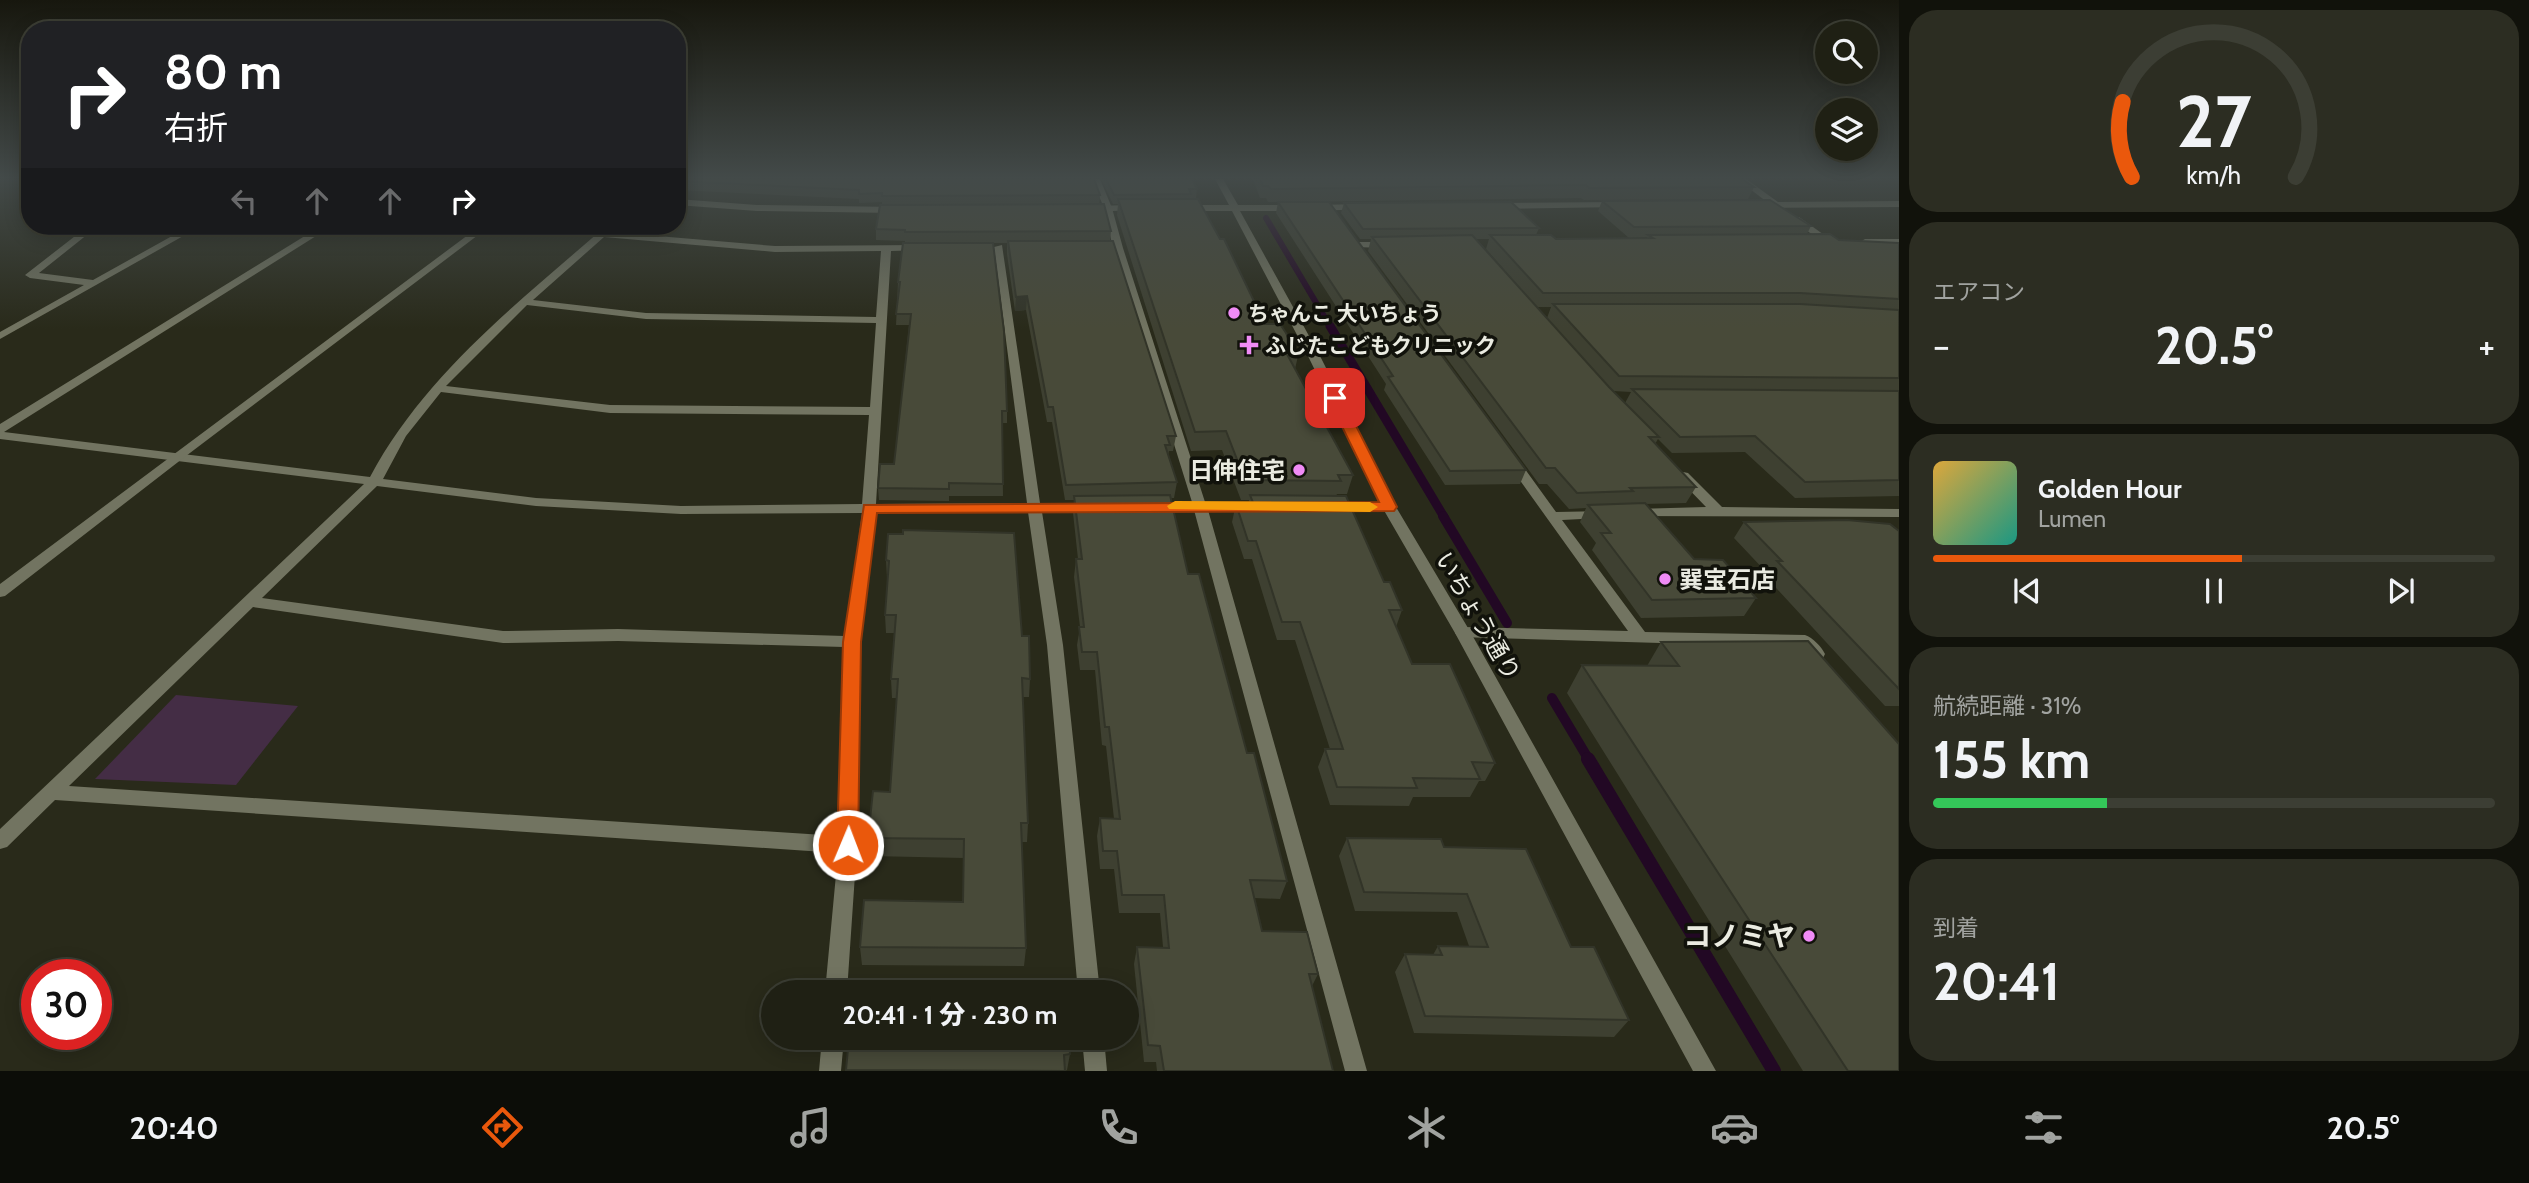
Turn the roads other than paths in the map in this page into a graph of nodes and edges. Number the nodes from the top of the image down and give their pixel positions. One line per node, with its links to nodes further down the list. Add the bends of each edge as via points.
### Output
1 (1110, 229): 32 (street, via 1111,248)
2 (1244, 229): 36 (street, いちょう通り)
3 (1810, 229): 11 (street)
4 (81, 235): 20 (street, via 30,275)
5 (180, 235): 20 (street)
6 (313, 235): 26 (street)
7 (473, 235): 28 (street)
8 (600, 235): 21 (street)
9 (650, 235): 17 (street, via 775,249)
10 (1815, 242): 11 (street)
11 (1829, 242): 12 (street)
12 (1843, 242)
13 (1857, 242): 14 (street)
14 (1899, 242)
15 (1394, 245): 19 (street, via 1352,240)
16 (1000, 247): 38 (street)
17 (886, 248): 18 (street); 22 (street)
18 (937, 248)
19 (1363, 256)
20 (93, 283): 23 (street)
21 (525, 302): 22 (street, via 646,316); 24 (street)
22 (882, 320): 25 (street)
23 (0, 336)
24 (438, 388): 25 (street, via 610,409); 30 (street, via 403,431)
25 (874, 411): 37 (street)
26 (0, 432): 28 (street)
27 (1503, 448): 42 (street)
28 (177, 456): 30 (street); 44 (street)
29 (1672, 464): 39 (street)
30 (375, 481): 37 (street, via 536,502 681,510); 45 (street)
31 (1145, 506): 32 (street)
32 (1200, 506): 33 (street); 59 (street)
33 (1267, 506)
34 (1104, 507): 38 (street)
35 (1321, 507): 36 (street)
36 (1389, 507): 46 (street, いちょう通り)
37 (869, 508): 38 (street); 48 (street)
38 (1036, 508): 54 (street, via 1055,645)
39 (1718, 511): 41 (street); 42 (street)
40 (1899, 513): 41 (street)
41 (1861, 514): 43 (street)
42 (1552, 516): 47 (street)
43 (1880, 531)
44 (0, 592)
45 (251, 602): 48 (street, via 503,637 618,635); 50 (street)
46 (1463, 633): 47 (street); 60 (street, いちょう通り)
47 (1641, 638): 49 (street, via 1805,641)
48 (852, 642): 52 (street)
49 (1831, 669)
50 (50, 792): 51 (street); 52 (street)
51 (0, 841)
52 (848, 845): 53 (street)
53 (837, 980)
54 (1088, 980)
55 (832, 1050): 57 (street)
56 (1094, 1050): 58 (street)
57 (830, 1071)
58 (1096, 1071)
59 (1356, 1071)
60 (1705, 1071)

